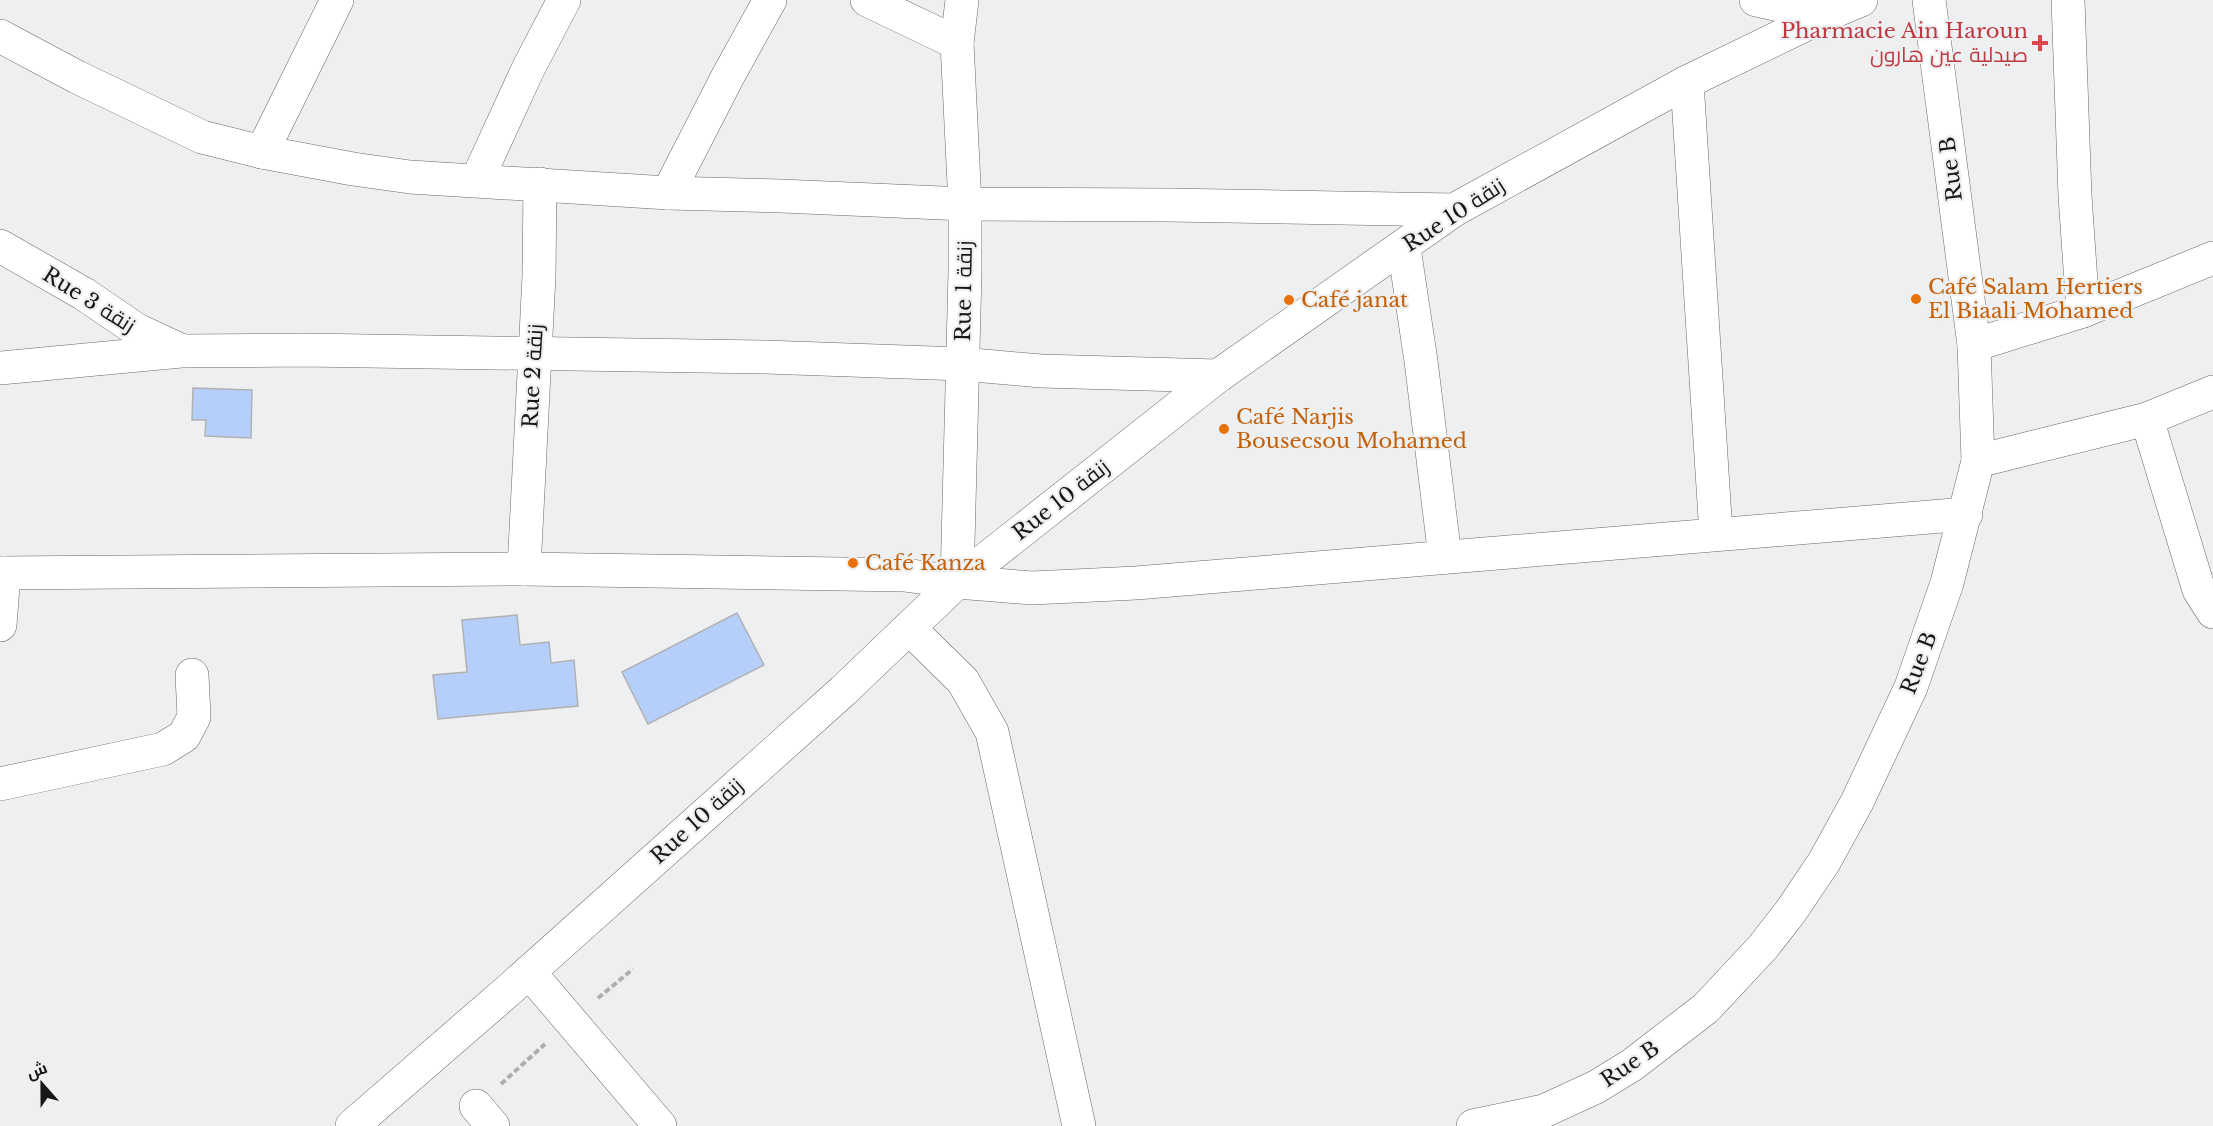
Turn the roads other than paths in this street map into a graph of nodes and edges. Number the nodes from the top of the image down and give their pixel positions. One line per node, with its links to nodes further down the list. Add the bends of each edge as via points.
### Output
1 (336, 0): 13 (street)
2 (564, 0): 14 (street)
3 (770, 0): 16 (street)
4 (867, 0): 11 (street)
5 (962, 0): 11 (street, Rue 1 زنقة)
6 (1756, 0): 9 (street)
7 (1929, 0): 23 (street, Rue B)
8 (2068, 0): 22 (street)
9 (1846, 5): 12 (street, Rue 10 زنقة)
10 (0, 36): 13 (street, via 202,137)
11 (957, 44): 17 (street, Rue 1 زنقة)
12 (1687, 82): 18 (street, Rue 10 زنقة); 33 (street)
13 (262, 152): 14 (street, via 398,175)
14 (477, 180): 15 (street)
15 (540, 184): 16 (street); 25 (street, Rue 2 زنقة)
16 (668, 194): 17 (street)
17 (965, 204): 18 (street); 26 (street, Rue 1 زنقة)
18 (1454, 210): 20 (street, Rue 10 زنقة)
19 (0, 246): 24 (street, Rue 3 زنقة, via 137,330)
20 (1404, 248): 28 (street, Rue 10 زنقة); 34 (street)
21 (2213, 258): 22 (street)
22 (2083, 311): 23 (street)
23 (1974, 345): 31 (street, Rue B)
24 (181, 351): 25 (street); 27 (street)
25 (534, 354): 26 (street); 35 (street, Rue 2 زنقة)
26 (962, 364): 28 (street, via 1041,371); 37 (street, Rue 1 زنقة)
27 (0, 368)
28 (1218, 376): 37 (street, Rue 10 زنقة)
29 (2213, 392): 30 (street)
30 (2147, 419): 31 (street); 38 (street, via 2199,590)
31 (1978, 461): 32 (street, Rue B)
32 (1966, 514): 33 (street); 47 (street, Rue B, via 1939,611 1911,687 1824,862 1763,947 1706,1008 1596,1088 1544,1110)
33 (1716, 534): 34 (street)
34 (1445, 557): 37 (street, via 1136,583 1032,588)
35 (524, 569): 36 (street); 37 (street, via 904,575)
36 (2, 573): 39 (street)
37 (957, 582): 40 (street, Rue 10 زنقة)
38 (2213, 612)
39 (0, 626)
40 (909, 628): 43 (street, Rue 10 زنقة); 46 (street, via 963,681 992,732)
41 (192, 675): 42 (street, via 194,717 184,736 163,749)
42 (0, 784)
43 (529, 972): 44 (street, Rue 10 زنقة); 45 (street)
44 (352, 1126)
45 (660, 1126)
46 (1079, 1126)
47 (1473, 1126)

